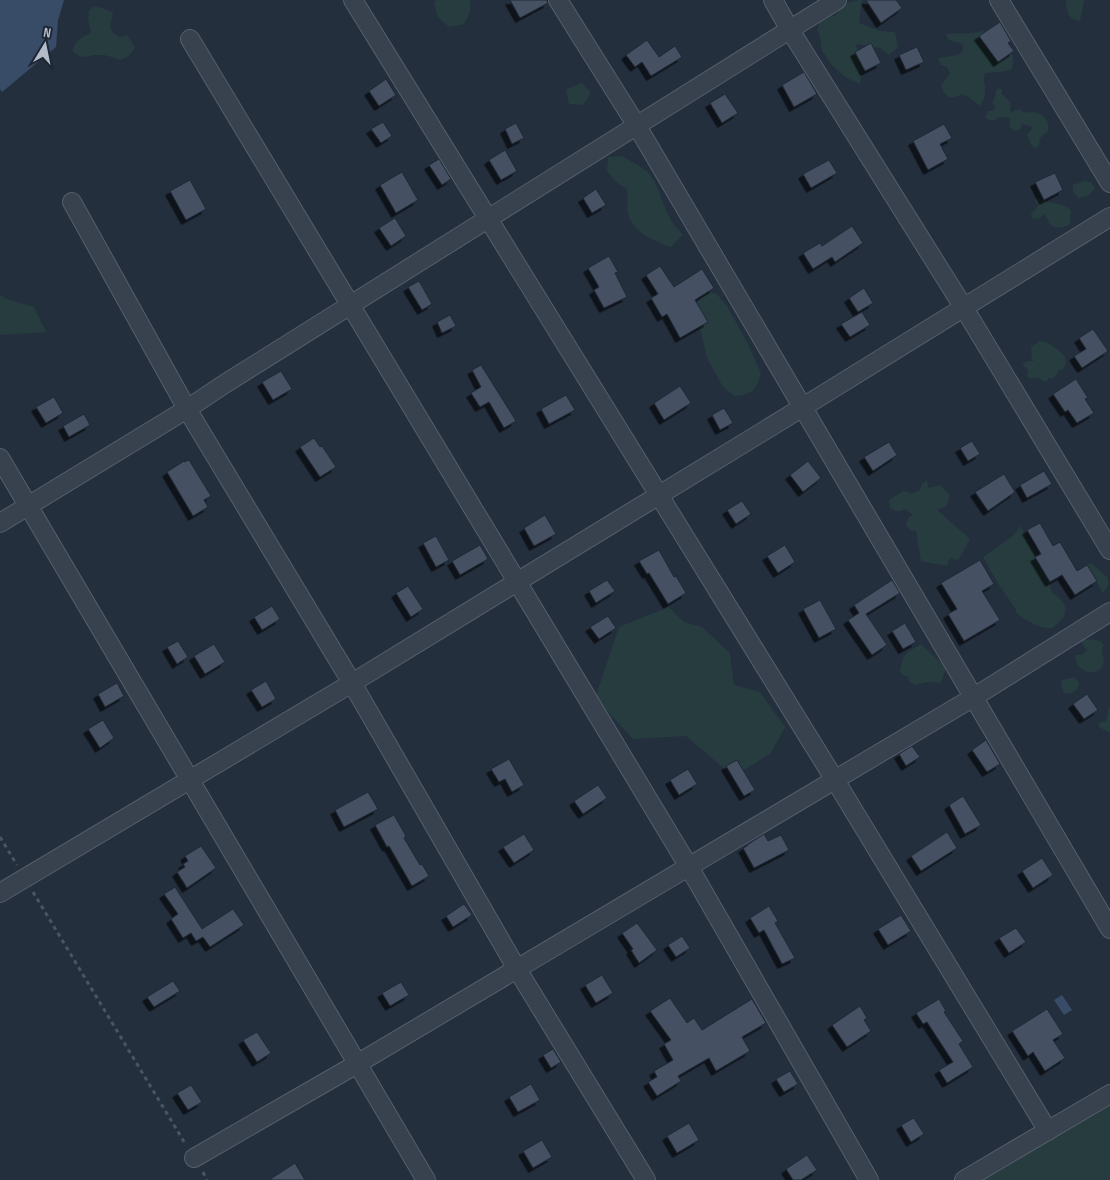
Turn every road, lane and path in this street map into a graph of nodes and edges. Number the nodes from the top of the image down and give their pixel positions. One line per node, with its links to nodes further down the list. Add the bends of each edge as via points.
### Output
1 (353, 0): 12 (street)
2 (558, 0): 8 (street)
3 (773, 0): 6 (street)
4 (837, 0): 6 (street)
5 (999, 0): 9 (street)
6 (790, 30): 8 (street); 14 (street)
7 (190, 39): 13 (street)
8 (637, 126): 12 (street); 15 (street)
9 (1110, 183)
10 (72, 202): 16 (street)
11 (1110, 217): 14 (street)
12 (488, 219): 13 (street); 18 (street)
13 (350, 306): 16 (street); 22 (street)
14 (964, 308): 15 (street); 21 (street)
15 (803, 408): 18 (street); 25 (street)
16 (187, 409): 19 (street); 24 (street)
17 (0, 458): 19 (street)
18 (659, 496): 22 (street); 27 (street)
19 (28, 506): 20 (street); 26 (street)
20 (0, 523)
21 (1110, 550)
22 (517, 582): 24 (street); 29 (street)
23 (1110, 612): 25 (street)
24 (352, 683): 26 (street); 33 (street)
25 (974, 698): 27 (street); 32 (street)
26 (189, 779): 30 (street); 34 (street)
27 (835, 780): 29 (street); 36 (street)
28 (0, 837): 30 (path)
29 (689, 867): 33 (street); 41 (street)
30 (25, 878): 31 (street); 37 (path)
31 (0, 893)
32 (1110, 930)
33 (517, 969): 34 (street); 40 (street)
34 (357, 1064): 37 (street); 39 (street)
35 (1110, 1094): 36 (street)
36 (1048, 1131): 42 (street)
37 (194, 1158): 38 (path)
38 (208, 1180)
39 (426, 1180)
40 (646, 1180)
41 (869, 1180)
42 (964, 1180)

